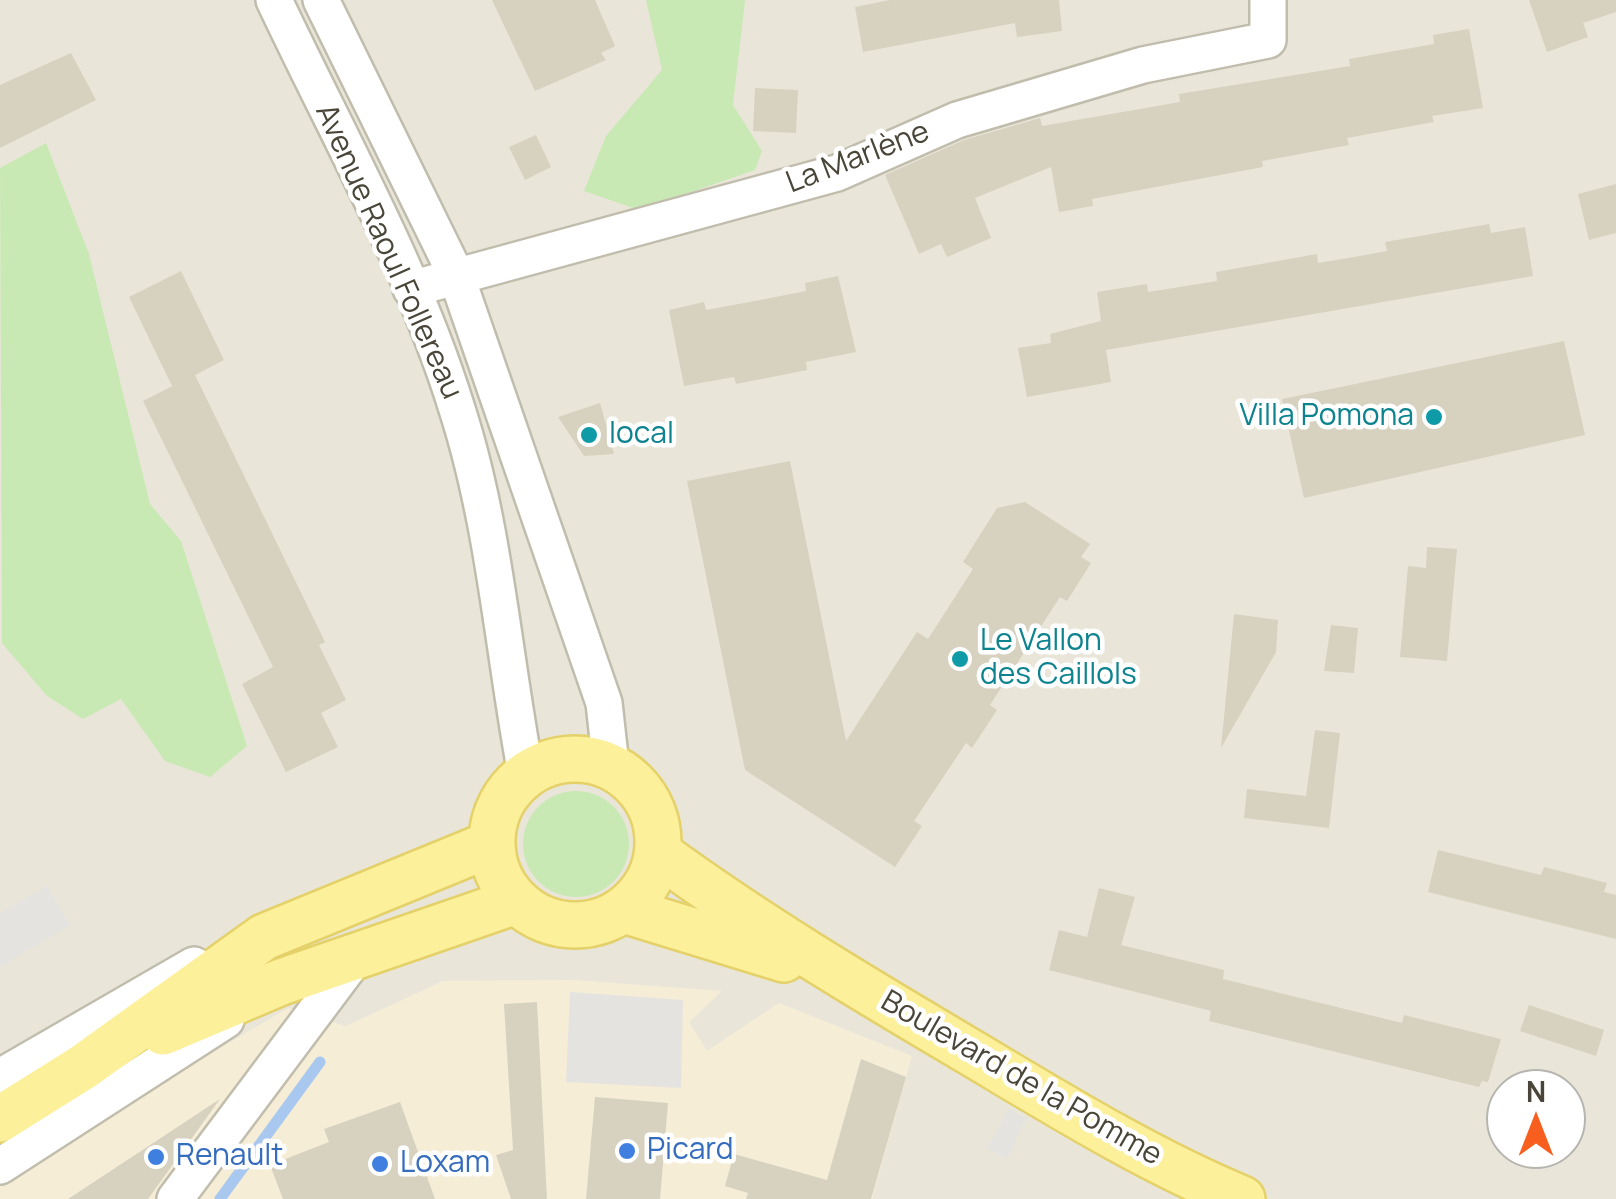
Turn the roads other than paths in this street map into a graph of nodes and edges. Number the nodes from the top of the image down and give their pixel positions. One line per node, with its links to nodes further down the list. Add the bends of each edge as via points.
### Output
1 (274, 0): 5 (street, Avenue Raoul Follereau)
2 (321, 0): 4 (street, Avenue Raoul Follereau)
3 (1268, 0): 4 (street, La Marlène, via 1268,40 1143,65 956,120 836,172)
4 (456, 275): 5 (street, La Marlène); 6 (street, Avenue Raoul Follereau)
5 (410, 288): 7 (street, Avenue Raoul Follereau, via 458,410)
6 (553, 554): 7 (street); 8 (street, Avenue Raoul Follereau, via 604,704)
7 (495, 569): 9 (street, Avenue Raoul Follereau)
8 (611, 766): 9 (main road, via 567,759); 11 (main road, via 643,792 654,811)
9 (526, 774): 10 (main road, via 500,804)
10 (491, 844): 12 (main road, via 498,875); 14 (main road)
11 (658, 852): 13 (main road, via 646,885); 17 (main road, Boulevard de la Pomme)
12 (516, 901): 13 (main road, via 556,923 580,926); 15 (main road)
13 (624, 910): 17 (main road, Boulevard de la Pomme)
14 (264, 938): 18 (main road); 19 (street, via 198,963)
15 (356, 956): 16 (main road); 22 (street)
16 (282, 982): 18 (main road); 21 (street)
17 (854, 985): 23 (main road, Boulevard de la Pomme)
18 (83, 1067): 20 (main road)
19 (0, 1077)
20 (0, 1119)
21 (0, 1166)
22 (175, 1199)
23 (1242, 1199)

